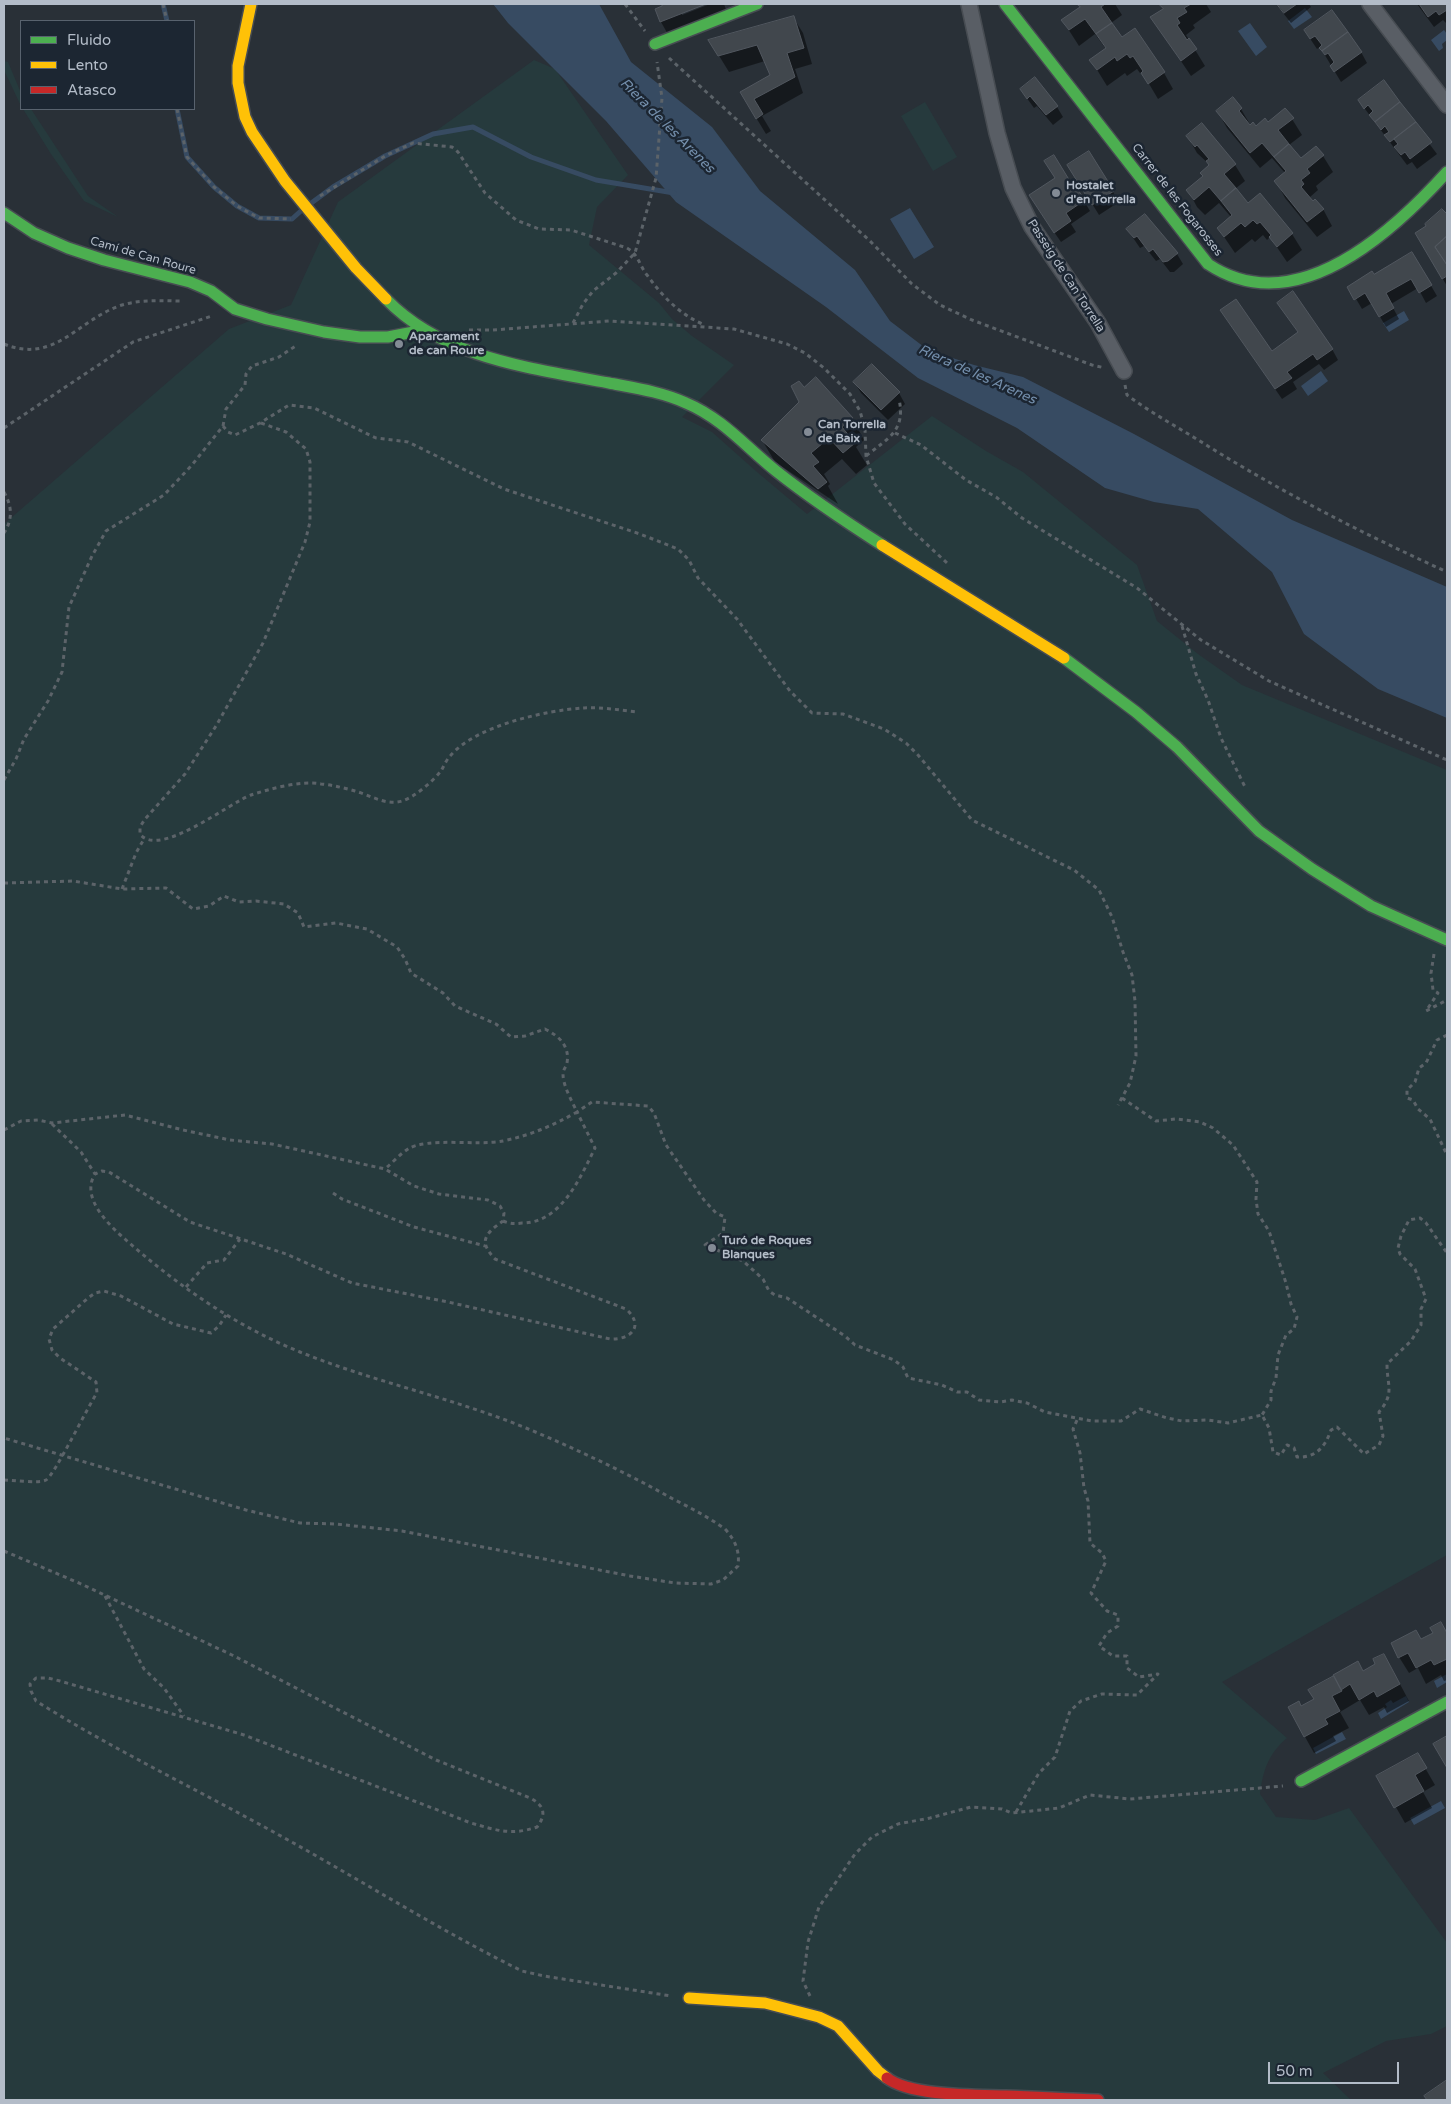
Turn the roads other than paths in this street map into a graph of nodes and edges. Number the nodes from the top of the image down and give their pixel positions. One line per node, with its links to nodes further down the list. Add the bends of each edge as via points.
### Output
1 (251, 4): 10 (street, via 238,66 241,101 252,132 285,181 356,268 393,306)
2 (757, 4): 6 (street)
3 (969, 4): 11 (street, Passeig de Can Torrella, via 997,133 1013,188 1032,227 1098,323)
4 (1005, 4): 8 (street, Carrer de les Fogarosses, via 1208,264 1220,273 1258,284 1276,283 1336,264 1383,236)
5 (1370, 4): 7 (street)
6 (655, 44)
7 (1447, 105)
8 (1447, 172)
9 (4, 213): 10 (street, Camí de Can Roure, via 32,233 67,248 168,275 209,290 234,309 350,336 376,338)
10 (424, 330): 12 (street, via 464,350 490,358 643,389 704,411 835,515 932,578 1045,645 1097,682 1177,748 1259,831 1371,906)
11 (1124, 371)
12 (1419, 927): 13 (street)
13 (1443, 944)
14 (1447, 1702): 15 (street)
15 (1301, 1781)
16 (689, 1998): 17 (street, via 765,2003 819,2017 838,2026 892,2082 941,2093)
17 (1098, 2100)

